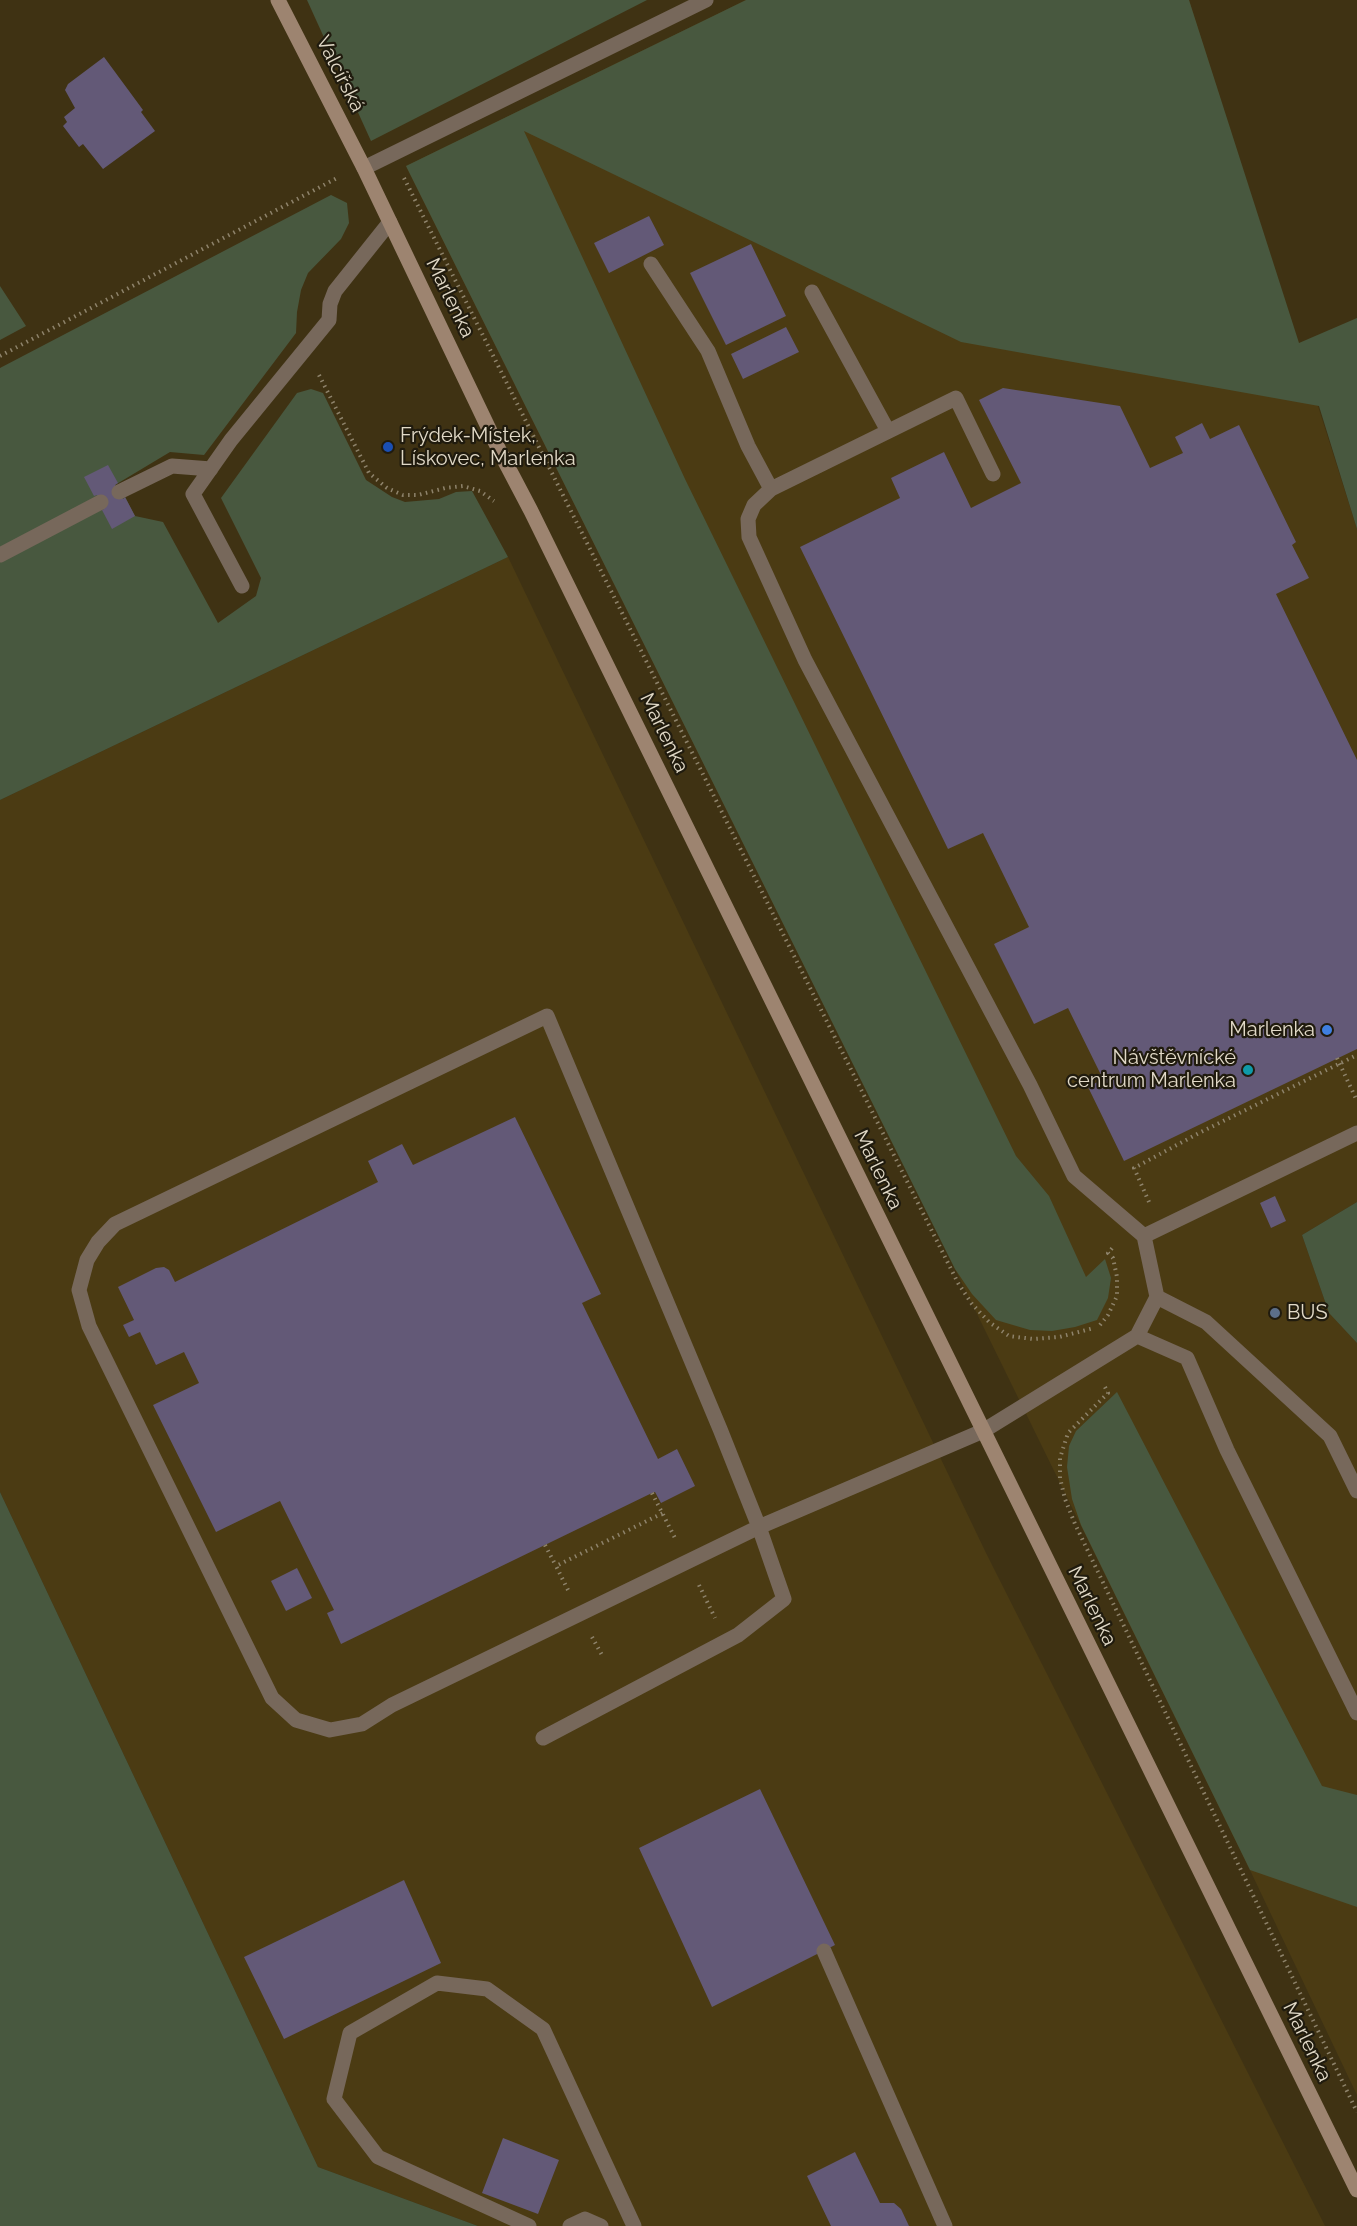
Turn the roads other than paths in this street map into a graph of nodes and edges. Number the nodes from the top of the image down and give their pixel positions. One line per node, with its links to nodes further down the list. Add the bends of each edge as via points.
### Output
1 (278, 0): 3 (main road, Valcířská)
2 (706, 0): 3 (street)
3 (364, 168): 4 (main road, Marlenka)
4 (390, 222): 8 (street, via 335,291 329,320); 19 (main road, Marlenka)
5 (651, 264): 10 (street, via 708,351 748,446)
6 (812, 292): 7 (street)
7 (888, 431): 9 (street, via 956,398); 10 (street)
8 (211, 469): 11 (street, via 172,466); 14 (street, via 193,494)
9 (993, 474)
10 (771, 489): 16 (street, via 754,505 748,519 749,537 805,660 1030,1084 1074,1176)
11 (119, 492)
12 (101, 502): 13 (street)
13 (0, 555)
14 (242, 586)
15 (1357, 1133): 16 (street)
16 (1144, 1236): 17 (street)
17 (1157, 1297): 18 (street); 20 (street, via 1206,1322 1330,1436)
18 (1137, 1336): 19 (street); 22 (street, via 1187,1358 1227,1450)
19 (983, 1431): 21 (street); 25 (main road, Marlenka)
20 (1357, 1491)
21 (759, 1527): 21 (street, via 362,1724 330,1730 296,1720 272,1698 89,1326 79,1290 87,1260 115,1224 547,1016); 23 (street, via 784,1599 738,1635)
22 (1357, 1713)
23 (543, 1738)
24 (824, 1951): 30 (street)
25 (1357, 2190)
26 (529, 2226): 29 (street, via 378,2157 334,2099 350,2033 437,1983 487,1989 543,2029)
27 (570, 2226): 28 (street, via 585,2218)
28 (601, 2226)
29 (634, 2226)
30 (945, 2226)

